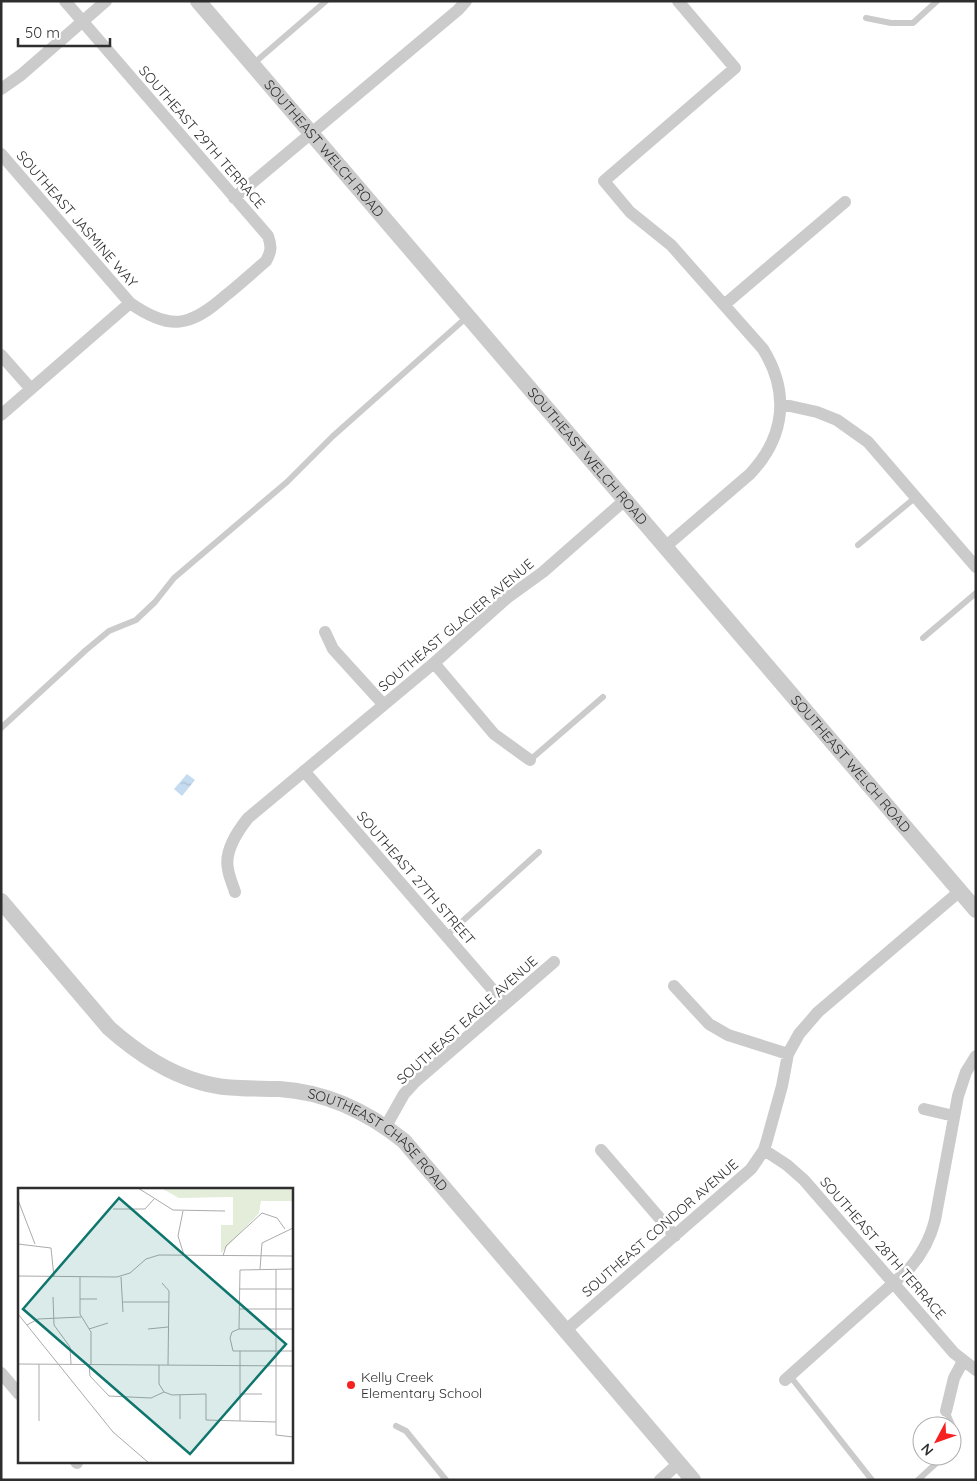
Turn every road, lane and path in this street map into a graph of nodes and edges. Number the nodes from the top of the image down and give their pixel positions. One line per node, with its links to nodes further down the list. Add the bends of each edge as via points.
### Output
1 (66, 1): 9 (street, SOUTHEAST 29TH TERRACE)
2 (106, 1): 9 (street)
3 (198, 1): 10 (street, SOUTHEAST WELCH ROAD)
4 (326, 1): 10 (lane)
5 (678, 1): 18 (street, via 735,68 604,181 630,212 671,245)
6 (937, 1): 8 (lane, via 913,22 891,24)
7 (458, 4): 12 (street)
8 (866, 18)
9 (82, 21): 11 (street); 14 (street, SOUTHEAST 29TH TERRACE)
10 (252, 64): 12 (street, SOUTHEAST WELCH ROAD)
11 (1, 89)
12 (312, 134): 14 (street); 19 (street, SOUTHEAST WELCH ROAD)
13 (1, 154): 17 (street, SOUTHEAST JASMINE WAY)
14 (234, 198): 16 (street, SOUTHEAST 29TH TERRACE, via 268,236)
15 (845, 202): 18 (street)
16 (271, 250): 17 (street, SOUTHEAST JASMINE WAY, via 266,261 196,318 173,322 162,320)
17 (130, 303): 21 (street)
18 (724, 305): 22 (street, via 770,362)
19 (468, 316): 25 (street, SOUTHEAST WELCH ROAD); 35 (lane, via 333,436 287,482 174,578 136,620 109,631)
20 (1, 355): 21 (street)
21 (31, 389): 23 (street)
22 (781, 404): 24 (street, via 817,412 852,429 868,442); 27 (street, via 773,444 760,463)
23 (1, 415)
24 (916, 497): 26 (lane); 28 (street)
25 (625, 500): 27 (street, SOUTHEAST WELCH ROAD); 32 (street, SOUTHEAST GLACIER AVENUE)
26 (858, 545)
27 (665, 547): 40 (street, SOUTHEAST WELCH ROAD)
28 (976, 567)
29 (976, 593): 31 (lane)
30 (325, 632): 34 (street, via 333,649)
31 (923, 638)
32 (434, 663): 34 (street, SOUTHEAST GLACIER AVENUE); 36 (street, via 494,734)
33 (603, 697): 36 (lane)
34 (383, 704): 37 (street, SOUTHEAST GLACIER AVENUE)
35 (1, 728)
36 (530, 760)
37 (304, 771): 39 (street, SOUTHEAST GLACIER AVENUE, via 248,818 232,841 227,868); 42 (street, SOUTHEAST 27TH STREET)
38 (539, 852): 42 (lane)
39 (235, 892)
40 (970, 899): 46 (street, SOUTHEAST CONDOR AVENUE, via 818,1012 799,1034)
41 (2, 903): 50 (street, SOUTHEAST CHASE ROAD, via 109,1028 154,1063 214,1086 311,1093)
42 (446, 936): 45 (street, SOUTHEAST 27TH STREET)
43 (554, 962): 45 (street, SOUTHEAST EAGLE AVENUE)
44 (674, 986): 46 (street, via 709,1024 728,1034)
45 (505, 1004): 50 (street, SOUTHEAST EAGLE AVENUE, via 414,1082)
46 (788, 1054): 52 (street, SOUTHEAST CONDOR AVENUE)
47 (976, 1056): 49 (street, via 960,1087)
48 (924, 1109): 49 (street)
49 (954, 1116): 54 (street, via 930,1236 918,1258)
50 (386, 1126): 55 (street, SOUTHEAST CHASE ROAD, via 420,1158)
51 (601, 1150): 53 (street)
52 (764, 1150): 53 (street, SOUTHEAST CONDOR AVENUE, via 751,1169); 54 (street, SOUTHEAST 28TH TERRACE, via 804,1180)
53 (675, 1236): 55 (street, SOUTHEAST CONDOR AVENUE)
54 (893, 1283): 56 (street, SOUTHEAST 28TH TERRACE); 59 (street)
55 (566, 1330): 64 (street, SOUTHEAST CHASE ROAD)
56 (963, 1361): 57 (street, SOUTHEAST 28TH TERRACE); 61 (street, via 954,1378)
57 (976, 1370)
58 (1, 1373): 60 (street)
59 (788, 1378): 69 (lane)
60 (18, 1393)
61 (946, 1410): 62 (lane)
62 (948, 1416)
63 (396, 1426): 66 (lane, via 406,1431)
64 (679, 1463): 67 (street); 68 (street, SOUTHEAST CHASE ROAD)
65 (933, 1466): 70 (lane)
66 (446, 1480)
67 (660, 1480)
68 (693, 1480)
69 (872, 1480)
70 (918, 1480)

